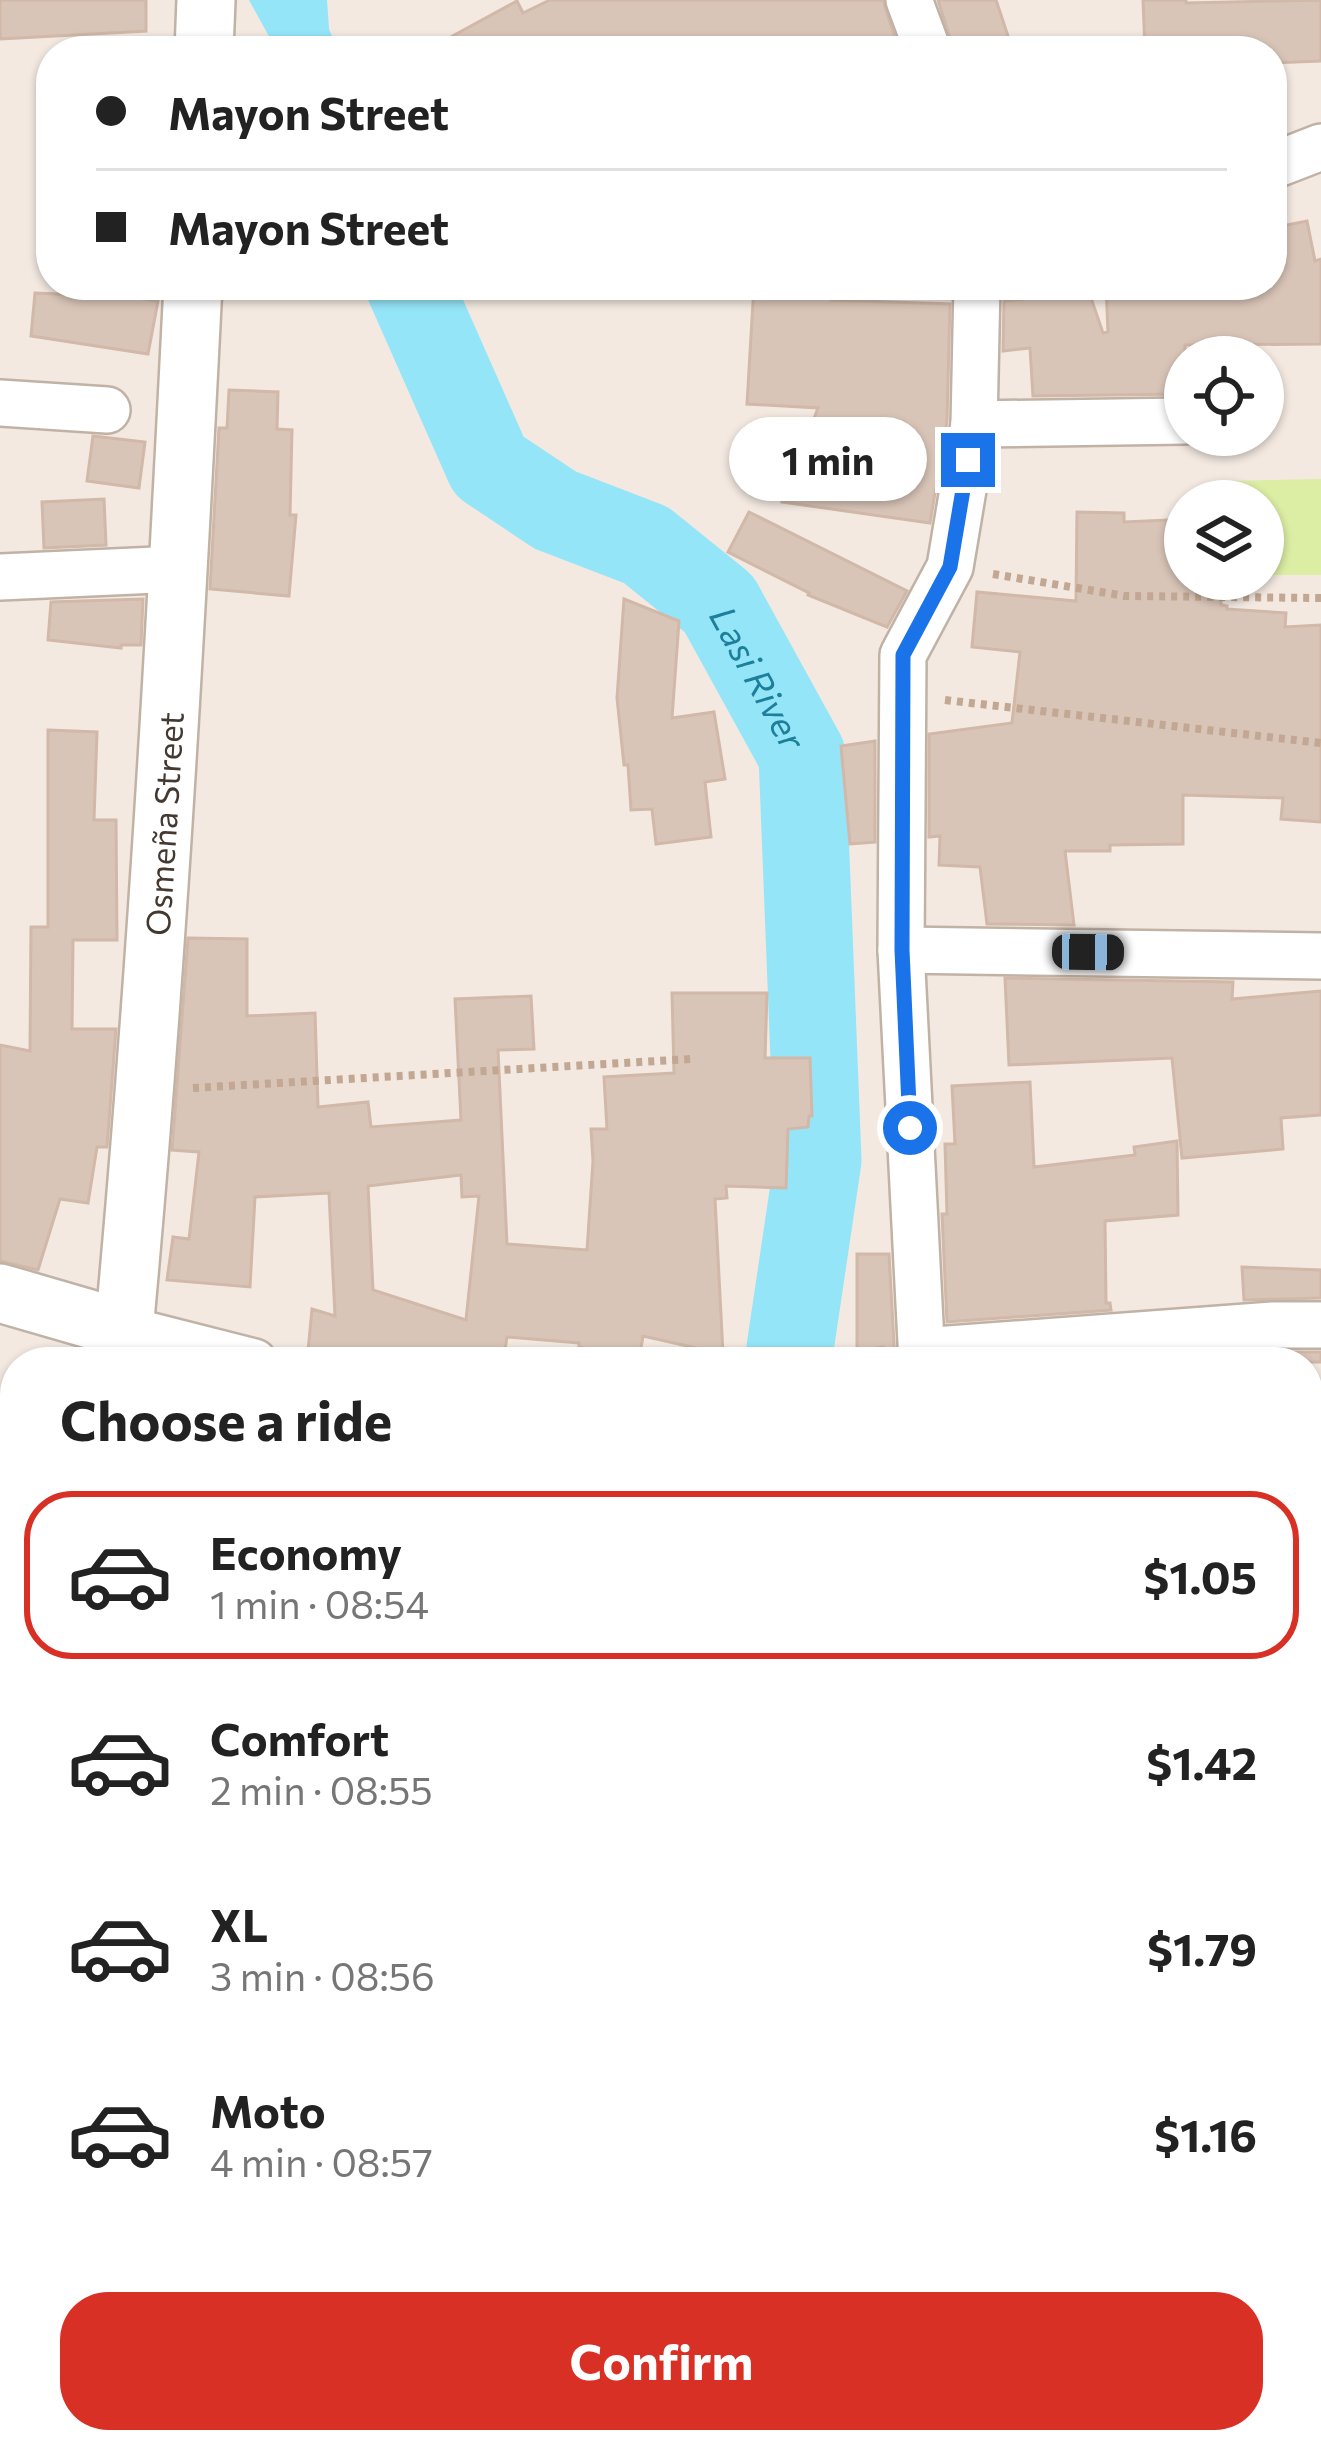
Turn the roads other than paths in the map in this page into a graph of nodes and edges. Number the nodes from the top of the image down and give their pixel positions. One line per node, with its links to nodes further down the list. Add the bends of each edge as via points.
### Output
1 (206, 0): 3 (street)
2 (909, 0): 4 (street)
3 (205, 36)
4 (922, 36)
5 (1321, 147): 6 (street)
6 (1287, 160)
7 (192, 300): 13 (street, Osmeña Street)
8 (977, 300): 12 (street)
9 (0, 403): 10 (street)
10 (107, 410)
11 (1164, 421): 12 (street)
12 (974, 424): 15 (street, via 950,567 903,655)
13 (179, 569): 14 (street); 19 (street, Osmeña Street)
14 (0, 577)
15 (902, 950): 16 (street); 20 (street)
16 (1321, 956)
17 (0, 1293): 19 (street)
18 (1321, 1325): 21 (street)
19 (123, 1346)
20 (922, 1347)
21 (1024, 1347)

